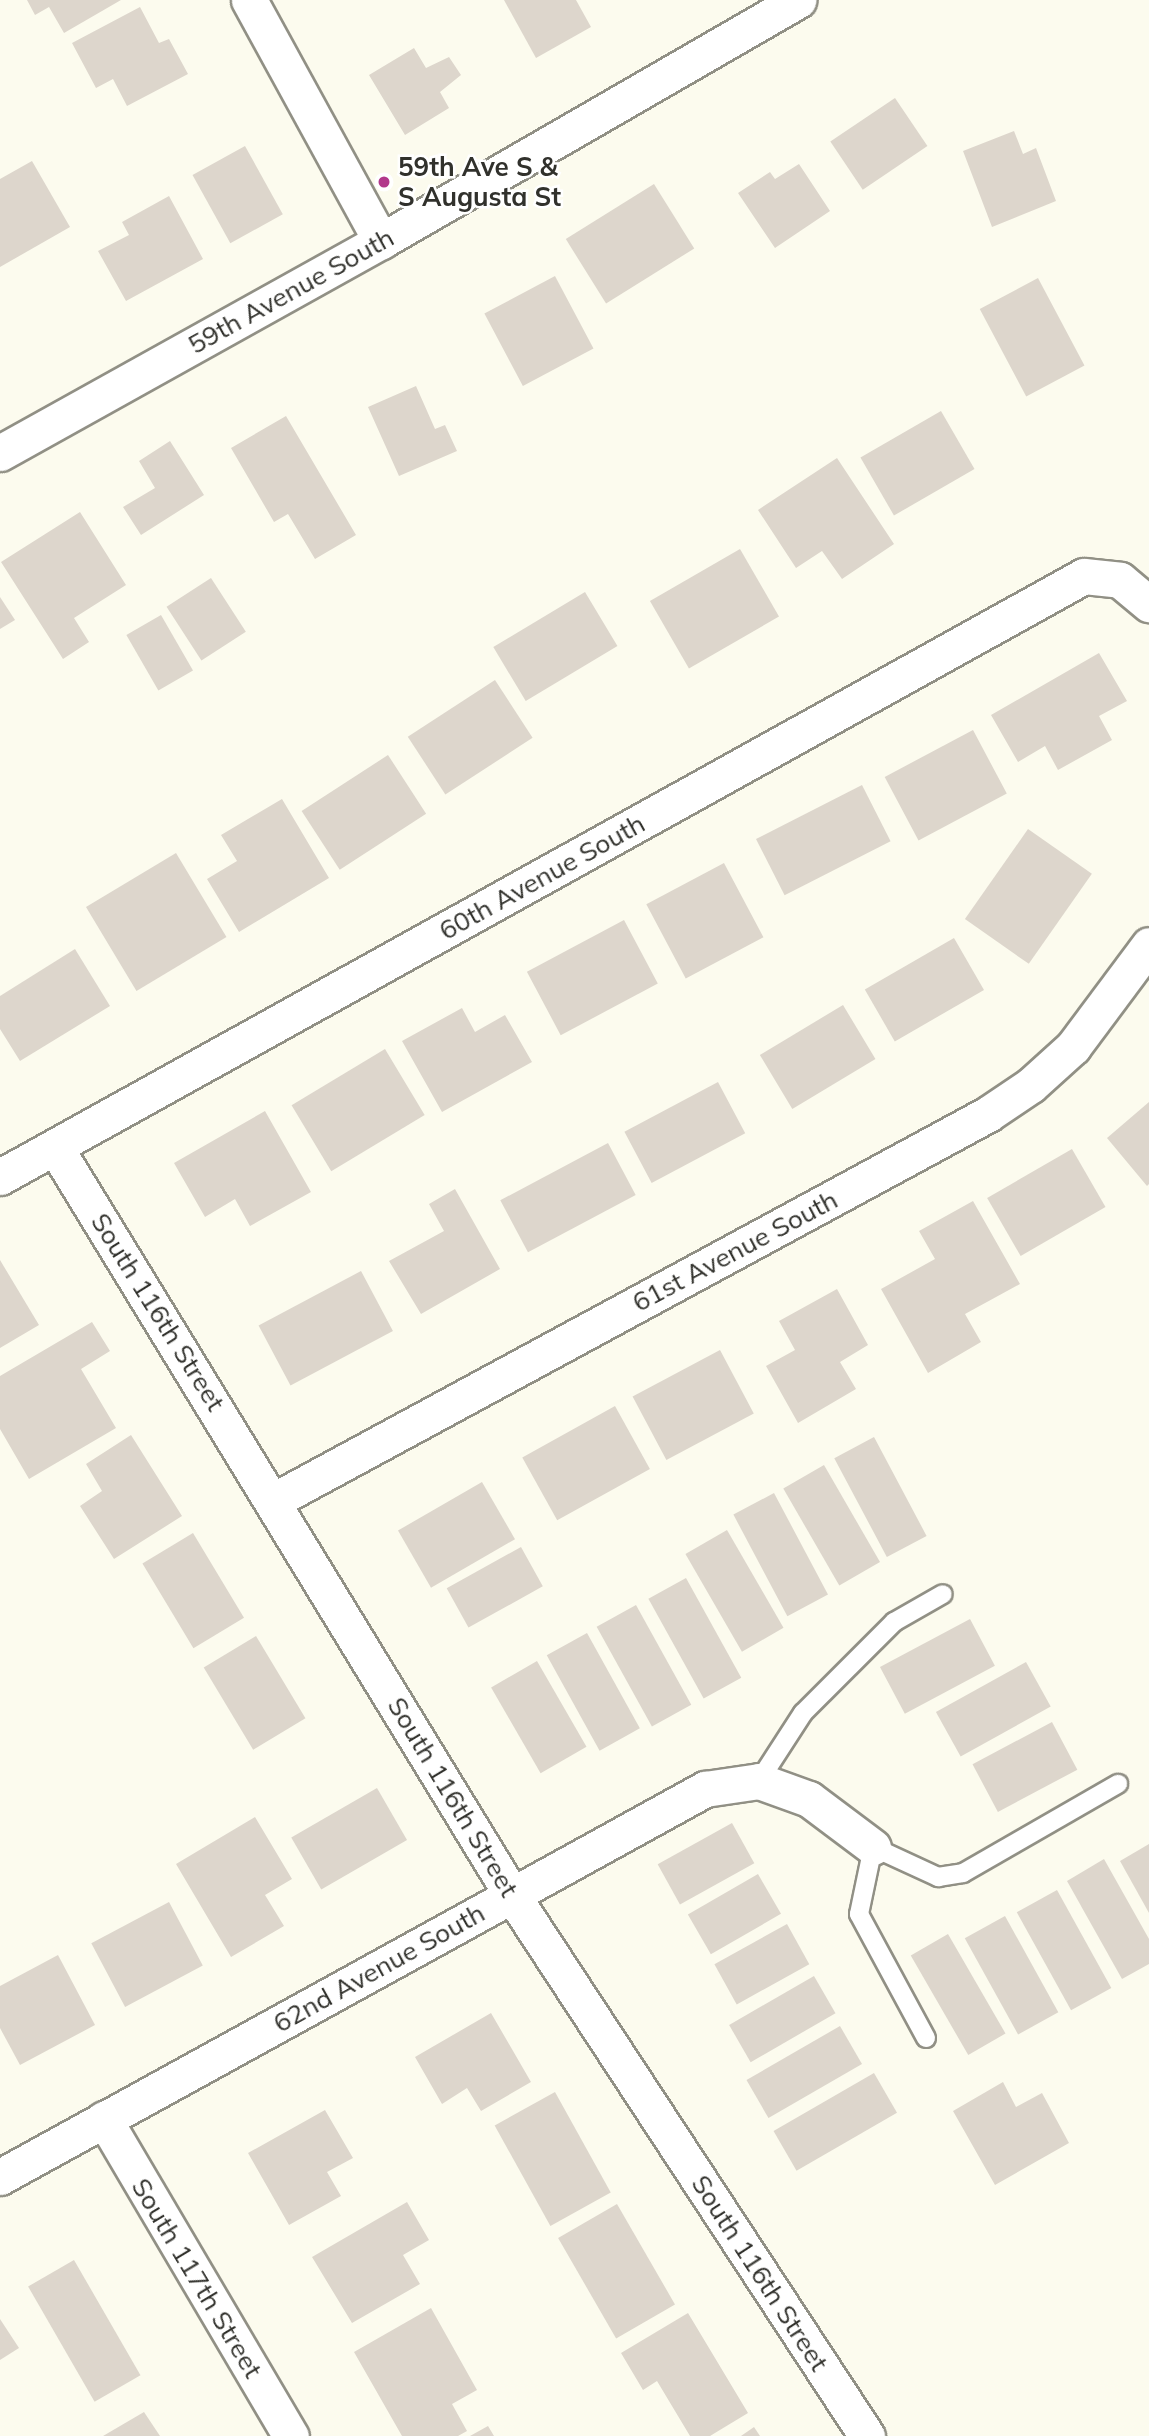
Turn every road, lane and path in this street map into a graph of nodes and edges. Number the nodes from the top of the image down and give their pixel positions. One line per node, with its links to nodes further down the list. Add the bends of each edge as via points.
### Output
1 (249, 0): 3 (street)
2 (798, 0): 3 (street, 59th Avenue South)
3 (381, 241): 4 (street, 59th Avenue South)
4 (0, 453)
5 (1149, 604): 7 (street, 60th Avenue South, via 1120,580 1084,576)
6 (1149, 945): 9 (street, 61st Avenue South, via 1073,1047 1031,1085 988,1114)
7 (55, 1147): 8 (street, 60th Avenue South); 9 (street, South 116th Street)
8 (0, 1177)
9 (274, 1501): 14 (street, South 116th Street)
10 (943, 1594): 11 (lane, via 894,1622 803,1713)
11 (759, 1781): 13 (street, 62nd Avenue South, via 809,1799); 14 (street, 62nd Avenue South, via 705,1789)
12 (1118, 1784): 13 (lane, via 963,1873 938,1877)
13 (873, 1847): 15 (lane, via 859,1914)
14 (512, 1895): 16 (street, 62nd Avenue South); 19 (street, South 116th Street)
15 (926, 2038)
16 (104, 2119): 17 (street, 62nd Avenue South); 18 (street, South 117th Street)
17 (0, 2177)
18 (291, 2436)
19 (867, 2436)

